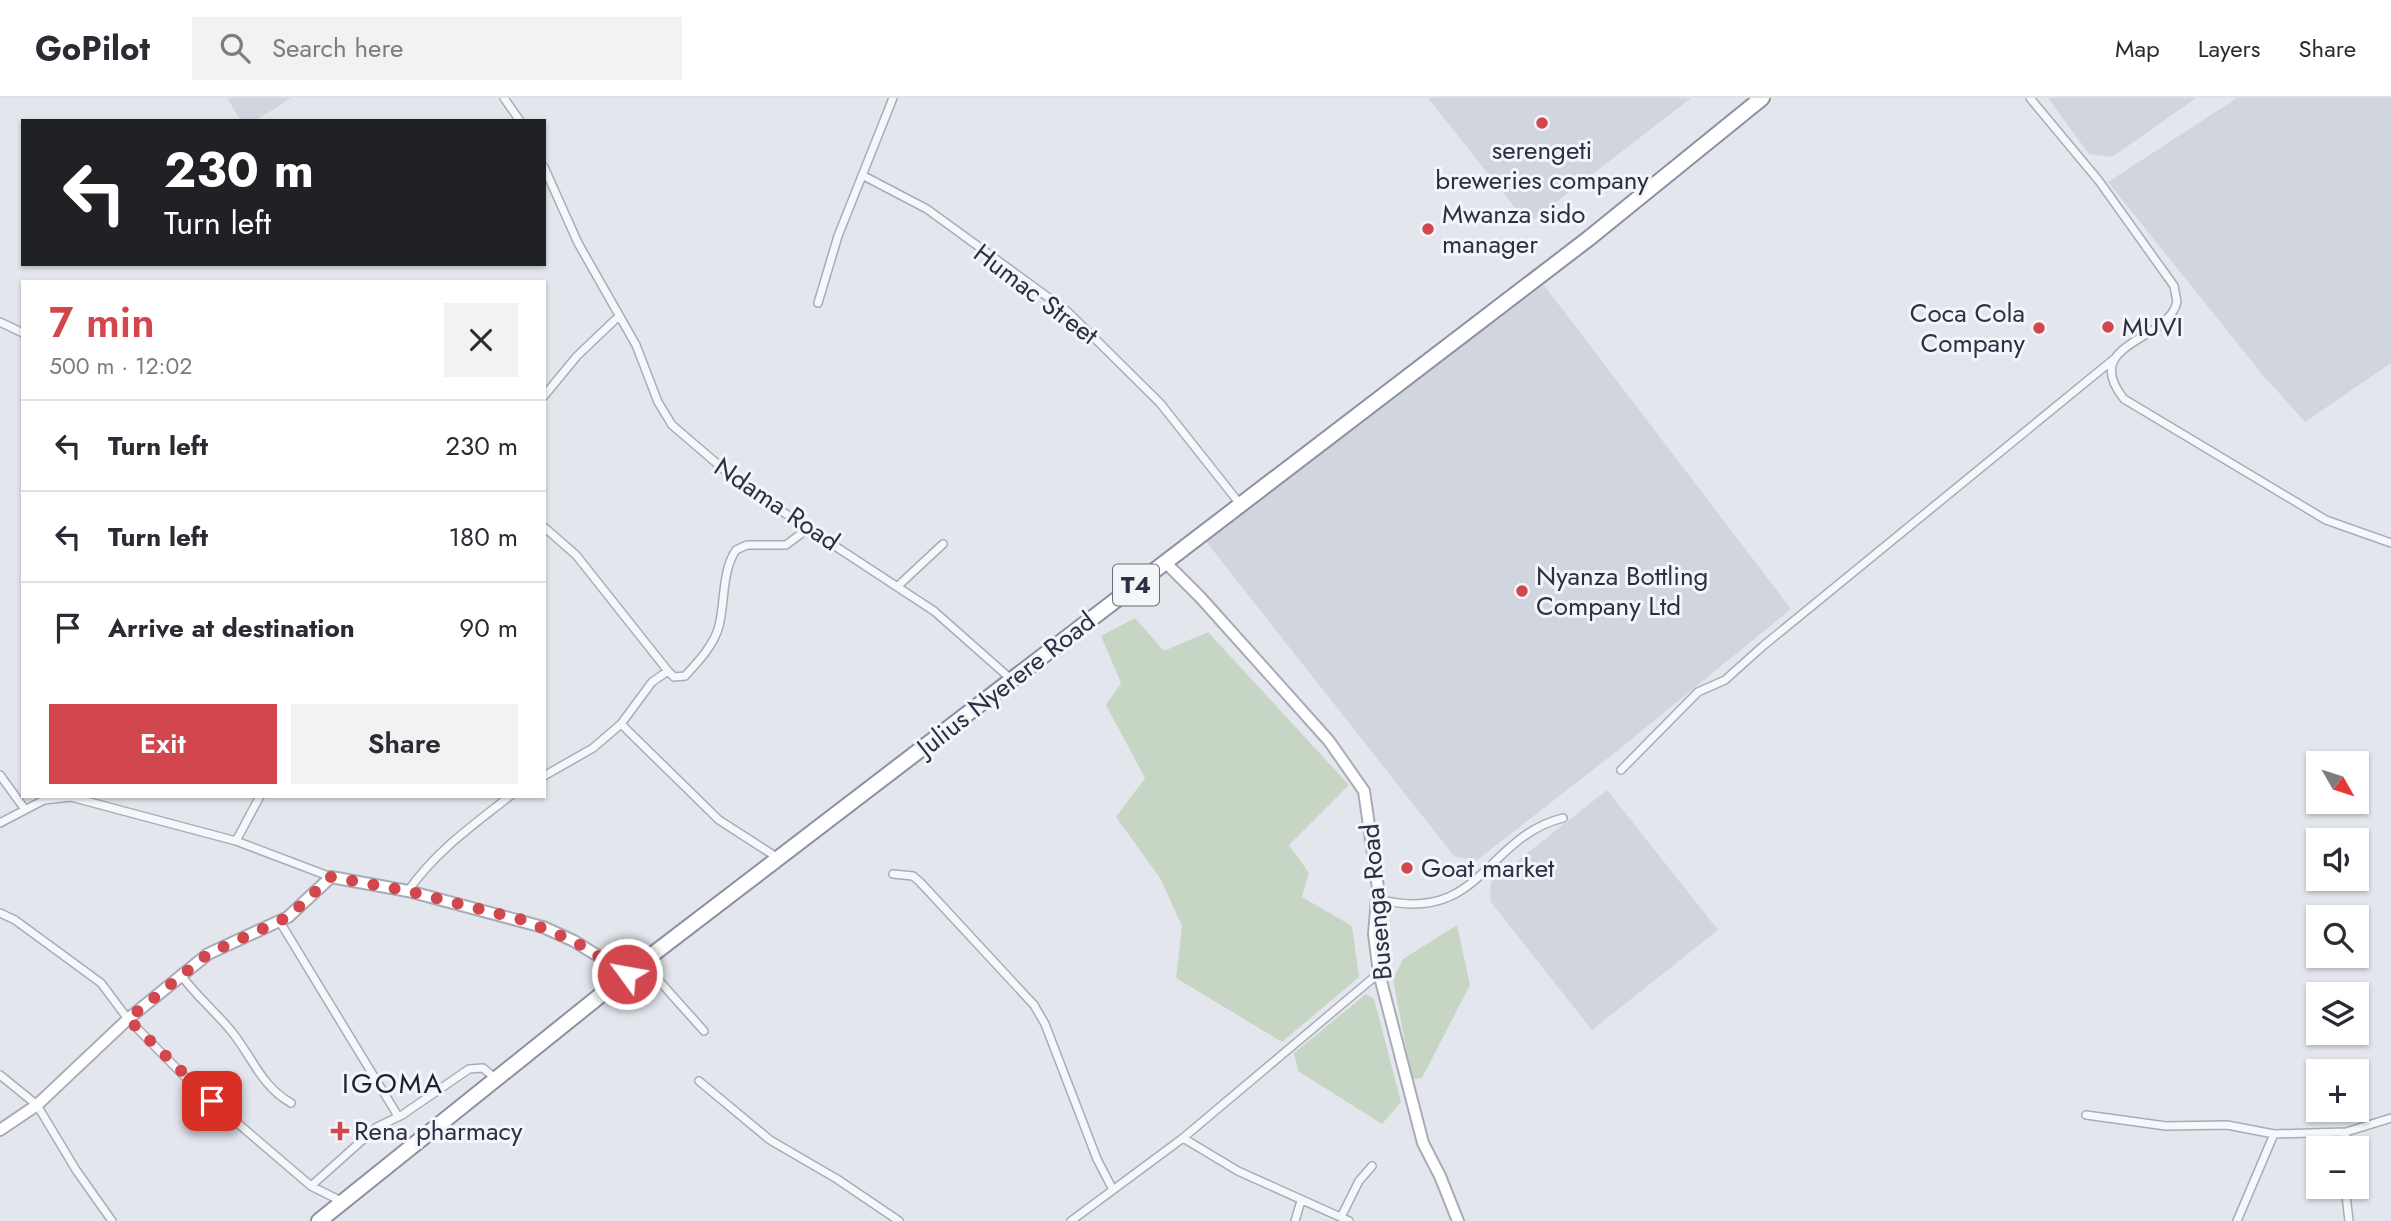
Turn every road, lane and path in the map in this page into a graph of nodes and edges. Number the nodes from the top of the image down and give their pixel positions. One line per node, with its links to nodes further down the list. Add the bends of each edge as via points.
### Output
1 (504, 98): 5 (street)
2 (893, 98): 7 (street)
3 (1762, 98): 14 (highway, Julius Nyerere Road / T4, via 1588,239)
4 (2030, 98): 12 (street, via 2099,181 2174,286 2177,302 2169,315)
5 (519, 119)
6 (546, 171): 9 (street, Ndama Road, via 578,243)
7 (862, 175): 8 (street); 14 (street, Humac Street, via 928,209 1067,311 1160,403)
8 (818, 303)
9 (619, 316): 13 (street); 15 (street, Ndama Road, via 672,425 742,485)
10 (0, 322): 11 (street)
11 (21, 332)
12 (2115, 358): 17 (street, via 2110,373 2124,399 2326,520); 24 (street, via 1738,670 1705,687)
13 (546, 394)
14 (1241, 505): 19 (highway, Julius Nyerere Road / T4)
15 (810, 527): 20 (street, Ndama Road); 21 (street, via 786,545 747,545 736,550 711,644 685,676 674,677)
16 (546, 529): 21 (street, via 576,555)
17 (2391, 543)
18 (943, 544): 20 (street)
19 (1165, 562): 22 (highway, Julius Nyerere Road / T4); 39 (street, Busenga Road, via 1329,741 1364,791)
20 (899, 585): 22 (street, Ndama Road)
21 (668, 671): 23 (street, via 652,682)
22 (1012, 680): 35 (highway, Julius Nyerere Road / T4)
23 (621, 724): 26 (street, via 593,748); 35 (street, via 719,820)
24 (1621, 770)
25 (0, 775): 31 (street)
26 (546, 775)
27 (50, 798): 31 (street)
28 (75, 798): 34 (street)
29 (259, 798): 34 (street)
30 (507, 798): 38 (street, via 427,864)
31 (24, 808): 33 (street)
32 (1563, 818): 39 (street, via 1541,825 1444,901 1406,906)
33 (0, 823)
34 (236, 841): 37 (street)
35 (778, 859): 42 (highway, Julius Nyerere Road / T4)
36 (893, 874): 63 (street, via 913,876 920,882 1034,1005)
37 (331, 877): 38 (street); 41 (street)
38 (408, 891): 44 (street, via 543,927)
39 (1378, 899): 43 (street, Busenga Road, via 1374,934)
40 (0, 913): 46 (street, via 101,983)
41 (280, 922): 45 (street, via 208,954); 54 (street)
42 (641, 964): 44 (highway, Julius Nyerere Road / T4); 47 (street)
43 (1379, 973): 60 (street); 74 (street, Busenga Road, via 1423,1143)
44 (627, 974): 49 (highway, Julius Nyerere Road / T4)
45 (180, 975): 46 (street); 51 (street, via 232,1032 263,1080)
46 (128, 1019): 52 (street); 62 (street, via 193,1085)
47 (704, 1031)
48 (0, 1075): 52 (street)
49 (495, 1078): 54 (street, via 483,1068 469,1069); 65 (highway, Julius Nyerere Road / T4)
50 (699, 1081): 70 (street, via 770,1140)
51 (291, 1103)
52 (37, 1105): 56 (street); 68 (street)
53 (2086, 1115): 58 (street)
54 (398, 1116): 62 (street, via 377,1127)
55 (2391, 1118): 57 (street)
56 (0, 1130)
57 (2346, 1132): 58 (street); 59 (street)
58 (2274, 1133): 75 (street)
59 (2346, 1136)
60 (1183, 1138): 63 (street); 66 (street)
61 (1372, 1166): 67 (street)
62 (311, 1186): 65 (street)
63 (1112, 1188): 71 (street)
64 (2346, 1199): 76 (street)
65 (341, 1201): 69 (highway, Julius Nyerere Road / T4)
66 (1301, 1201): 67 (street); 72 (street)
67 (1341, 1217): 73 (street)
68 (112, 1221)
69 (319, 1221)
70 (899, 1221)
71 (1071, 1221)
72 (1295, 1221)
73 (1349, 1221)
74 (1458, 1221)
75 (2237, 1221)
76 (2349, 1221)

